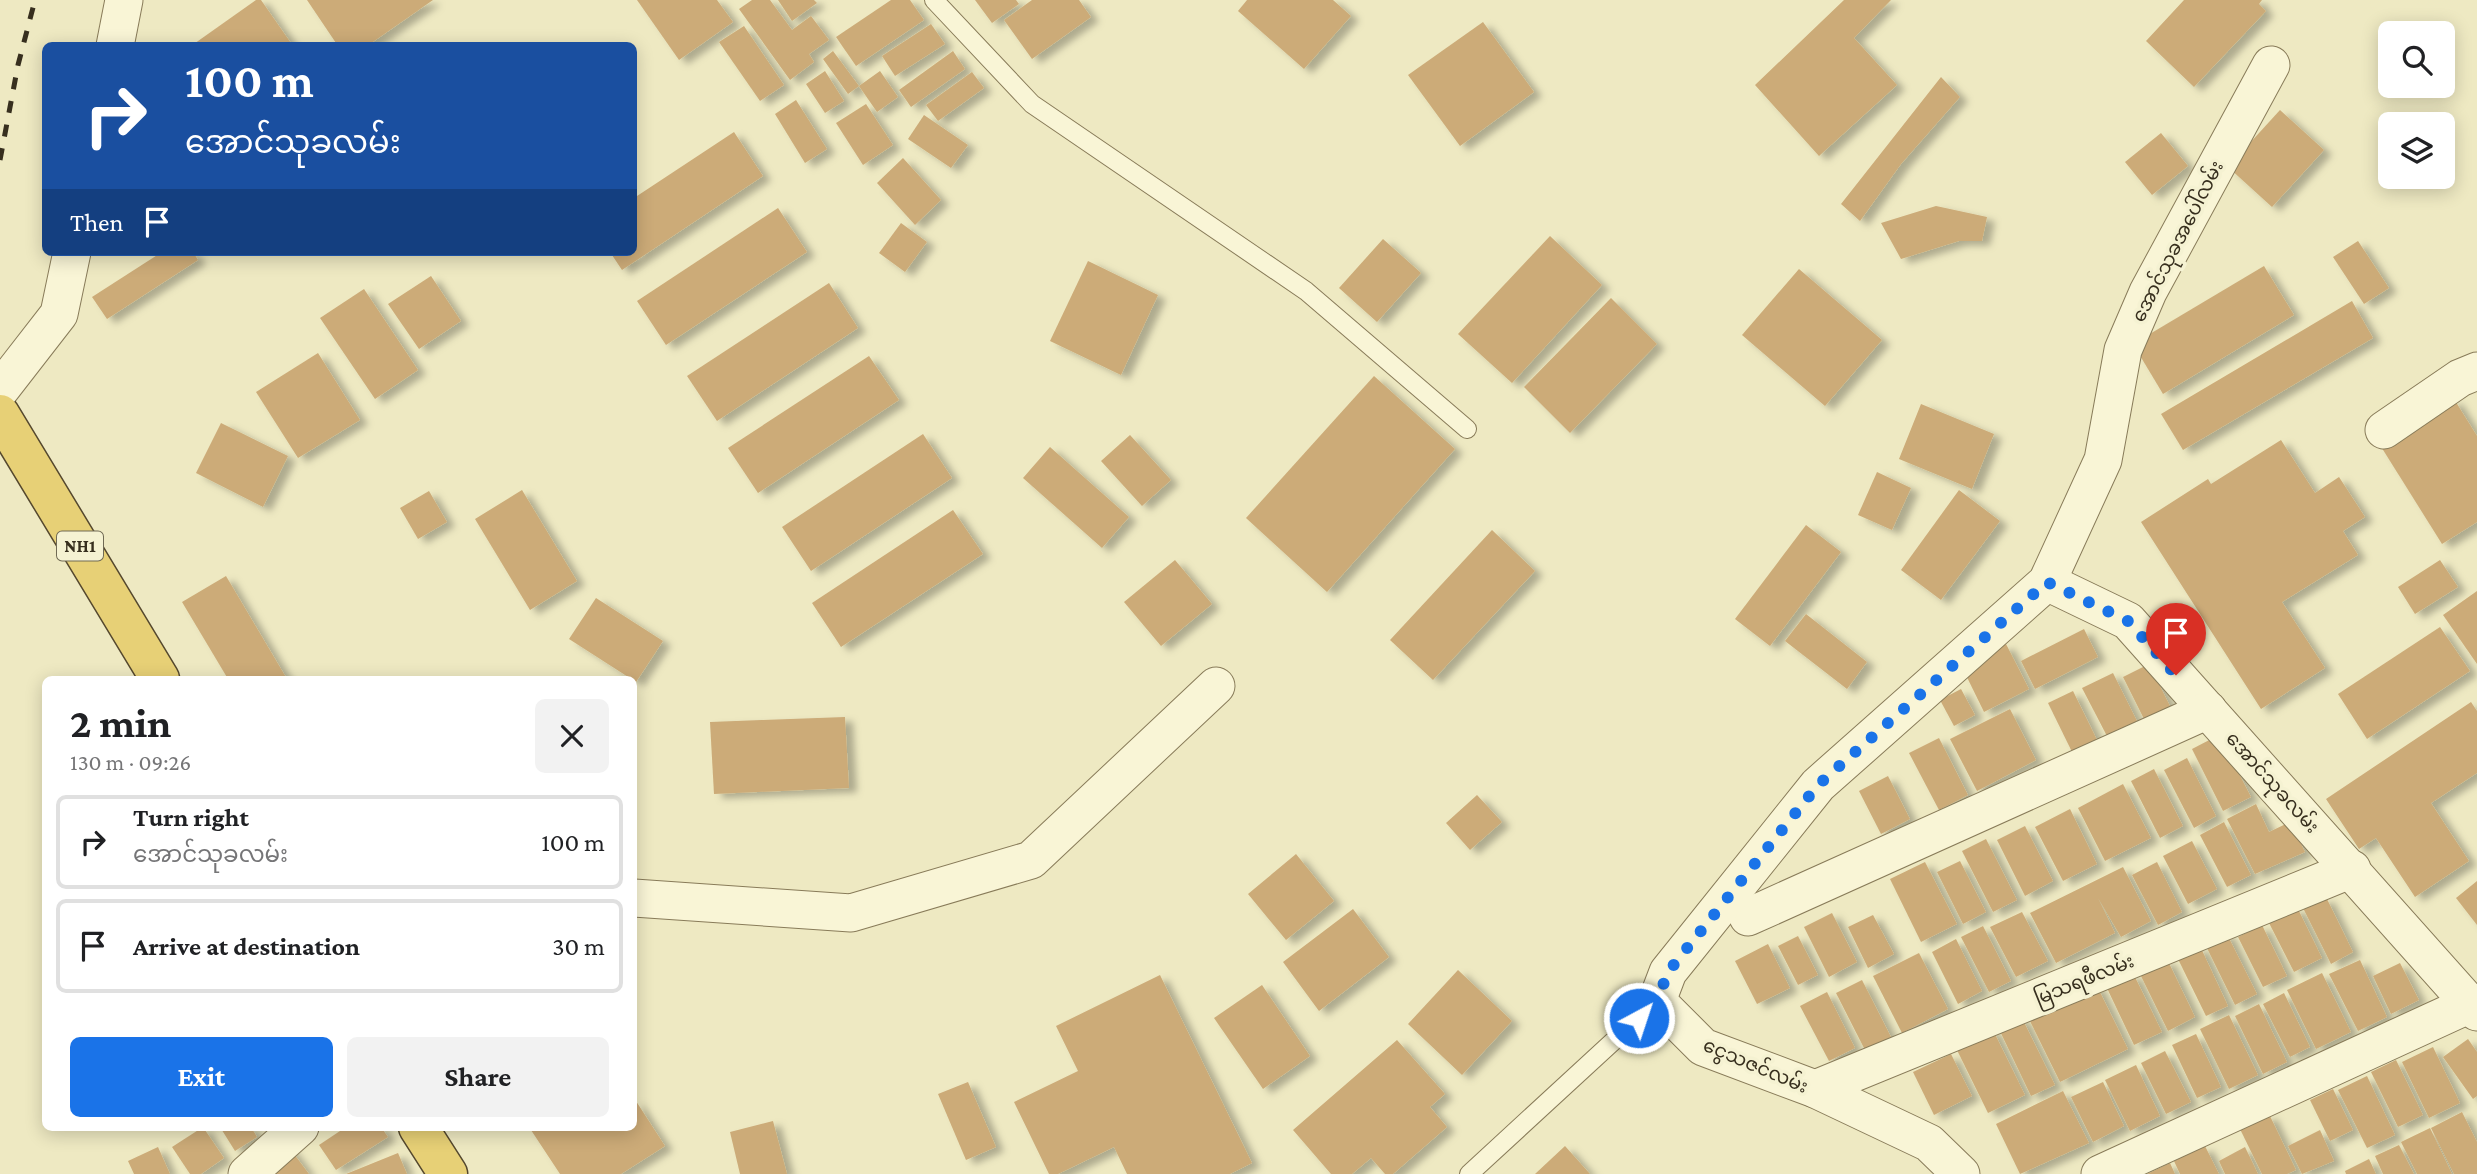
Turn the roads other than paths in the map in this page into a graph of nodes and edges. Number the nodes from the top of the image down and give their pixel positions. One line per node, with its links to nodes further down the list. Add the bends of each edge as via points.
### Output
1 (124, 0): 3 (street)
2 (934, 0): 9 (lane, via 1032,104 1306,291)
3 (116, 42)
4 (2271, 65): 11 (street, အောင်သုခအပေါ်လမ်း, via 2148,292 2123,350 2103,460)
5 (71, 256): 7 (street, via 59,314)
6 (2477, 372): 10 (street, via 2460,378)
7 (0, 390)
8 (0, 414): 12 (highway, NH1)
9 (1467, 429)
10 (2384, 430)
11 (2047, 582): 14 (street, အောင်သုခလမ်း, via 2128,621); 18 (street, via 1818,785 1668,972)
12 (158, 676)
13 (1216, 686): 16 (street, via 1031,860 851,912)
14 (2208, 710): 15 (street, အောင်သုခလမ်း); 17 (street)
15 (2353, 869): 19 (street, အောင်သုခလမ်း); 20 (street, မြသရဖီလမ်း)
16 (637, 898)
17 (1748, 917)
18 (1657, 1001): 20 (street, ငွေသဇင်လမ်း, via 1703,1047); 25 (lane)
19 (2473, 1008): 27 (street)
20 (1815, 1089): 26 (street, ငွေသဇင်လမ်း, via 1928,1143)
21 (295, 1131): 23 (street)
22 (421, 1131): 24 (highway)
23 (247, 1174)
24 (448, 1174)
25 (1469, 1174)
26 (1961, 1174)
27 (2100, 1174)

